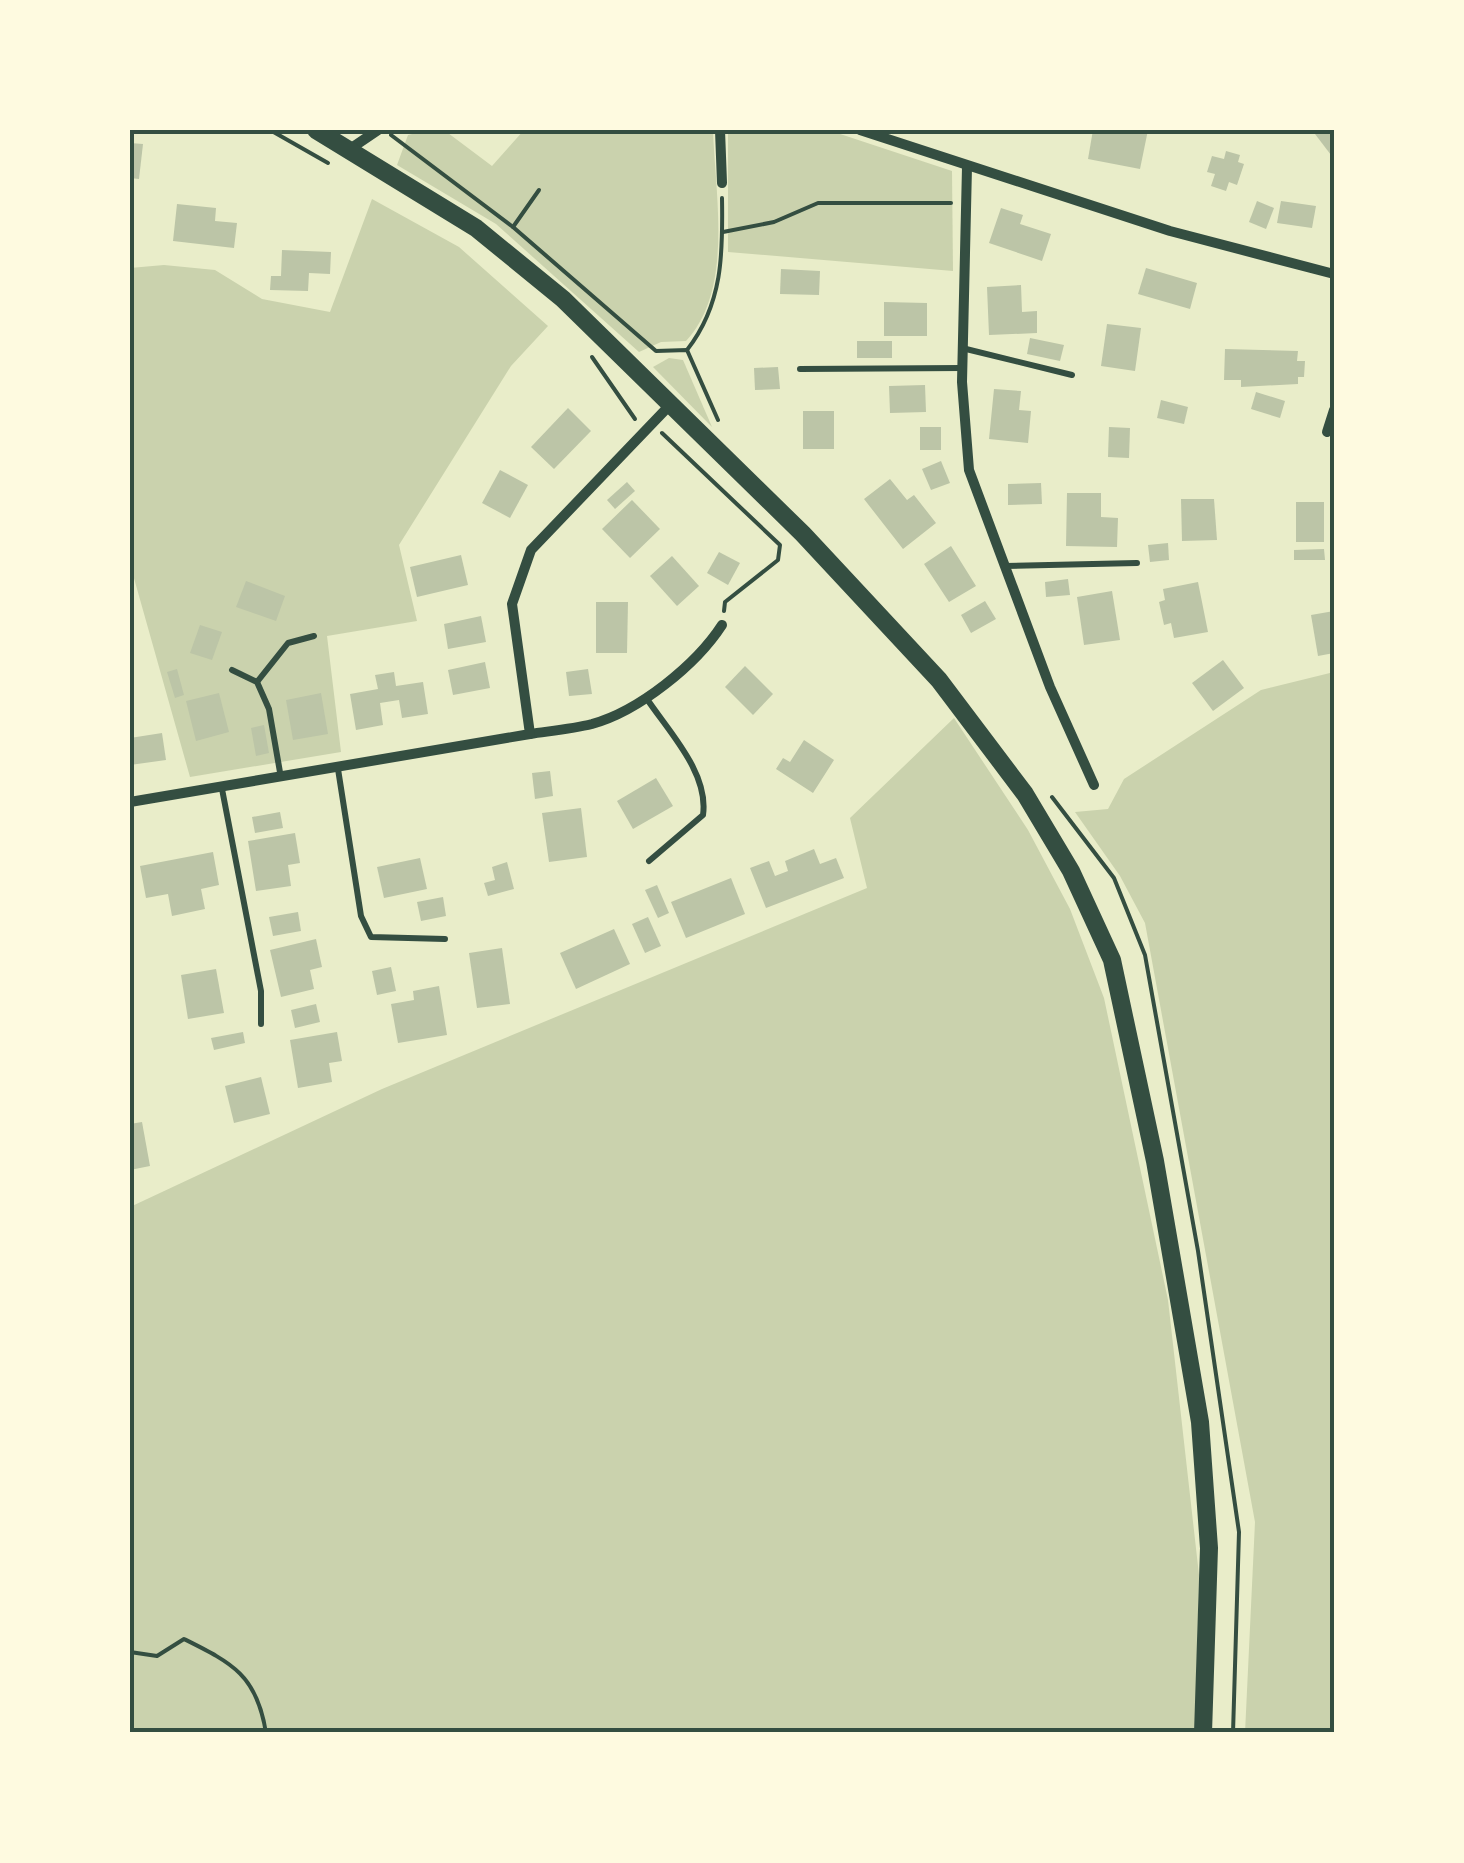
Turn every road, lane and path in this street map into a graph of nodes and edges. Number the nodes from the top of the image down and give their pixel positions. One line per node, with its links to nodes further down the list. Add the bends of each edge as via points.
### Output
1 (270, 130): 8 (path)
2 (316, 130): 6 (main road)
3 (380, 130): 6 (street); 12 (path, via 406,142)
4 (720, 130): 9 (street)
5 (860, 130): 7 (street)
6 (350, 148): 21 (main road, via 476,228 563,299)
7 (967, 167): 11 (street); 14 (street)
8 (338, 169)
9 (722, 183): 13 (path)
10 (539, 190): 12 (path)
11 (966, 202): 13 (path, via 818,203 774,222); 16 (street)
12 (513, 227): 17 (path, via 656,351)
13 (723, 232): 17 (path, via 718,286 704,328)
14 (1334, 274)
15 (582, 345): 24 (path)
16 (962, 348): 18 (street); 20 (lane)
17 (687, 350): 23 (path)
18 (962, 368): 19 (lane); 28 (street, via 969,470)
19 (800, 370)
20 (1072, 375)
21 (669, 406): 24 (street); 47 (main road, via 803,534 939,680 1025,794 1098,924 1112,960 1155,1160 1200,1422 1208,1548)
22 (1334, 410): 25 (street)
23 (720, 426)
24 (643, 432): 29 (path, via 664,434 780,545 778,560 725,602); 34 (street, via 531,550 521,574 512,604)
25 (1326, 432): 26 (lane)
26 (1334, 445)
27 (1136, 563): 28 (lane)
28 (1006, 566): 38 (street)
29 (722, 625): 33 (street, via 709,645)
30 (314, 636): 32 (lane, via 288,643)
31 (232, 670): 32 (lane)
32 (256, 682): 36 (lane)
33 (646, 696): 34 (street, via 596,723); 41 (lane, via 705,799 703,815)
34 (530, 734): 35 (street)
35 (338, 769): 36 (street); 42 (lane, via 361,916 372,937)
36 (281, 779): 39 (street)
37 (1043, 785): 48 (path, via 1114,878 1145,955 1239,1532)
38 (1094, 785)
39 (222, 789): 40 (street); 43 (lane, via 261,990)
40 (130, 802)
41 (649, 860)
42 (445, 939)
43 (260, 1024)
44 (130, 1652): 46 (path, via 157,1656 184,1639 236,1665 263,1712)
45 (1334, 1727): 49 (path)
46 (266, 1733)
47 (1203, 1733)
48 (1232, 1733)
49 (1328, 1733)

